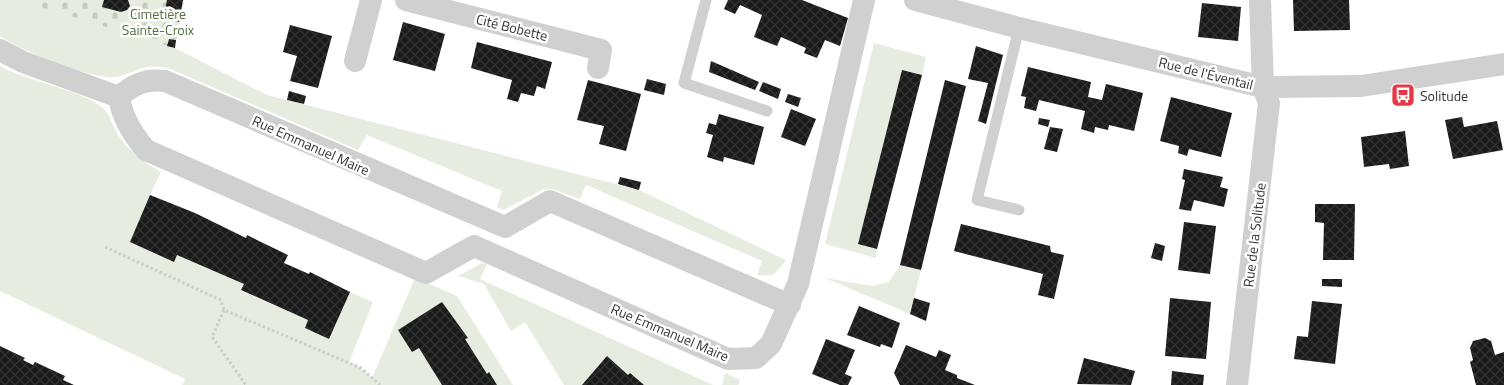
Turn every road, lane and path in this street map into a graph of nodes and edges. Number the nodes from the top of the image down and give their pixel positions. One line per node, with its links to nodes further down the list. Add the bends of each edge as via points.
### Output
1 (371, 0): 9 (street)
2 (406, 0): 11 (street, Cité Bobette, via 601,50)
3 (706, 0): 14 (lane, via 684,83)
4 (864, 0): 19 (street, Rue Emmanuel Maire, via 798,284)
5 (915, 0): 7 (street, Rue de l'Éventail)
6 (1260, 0): 12 (street, Rue de la Solitude)
7 (1018, 28): 12 (street, Rue de l'Éventail); 15 (lane, via 977,200)
8 (0, 50): 13 (street, via 23,62)
9 (355, 61)
10 (1504, 64): 12 (street, Rue de l'Éventail, via 1361,86)
11 (598, 68)
12 (1263, 87): 23 (street, Rue de la Solitude, via 1269,103)
13 (119, 97): 16 (street, Rue Emmanuel Maire, via 129,88 150,79 165,81); 17 (street, via 121,112 146,150 426,273)
14 (767, 111)
15 (1019, 210)
16 (505, 227): 17 (street); 19 (street, via 550,201)
17 (474, 246): 19 (street, Rue Emmanuel Maire, via 728,359 756,358 771,344)
18 (105, 247): 20 (path, via 221,300)
19 (790, 305)
20 (224, 310): 21 (path, via 212,338); 22 (path, via 361,368)
21 (246, 385)
22 (380, 385)
23 (1237, 385)

